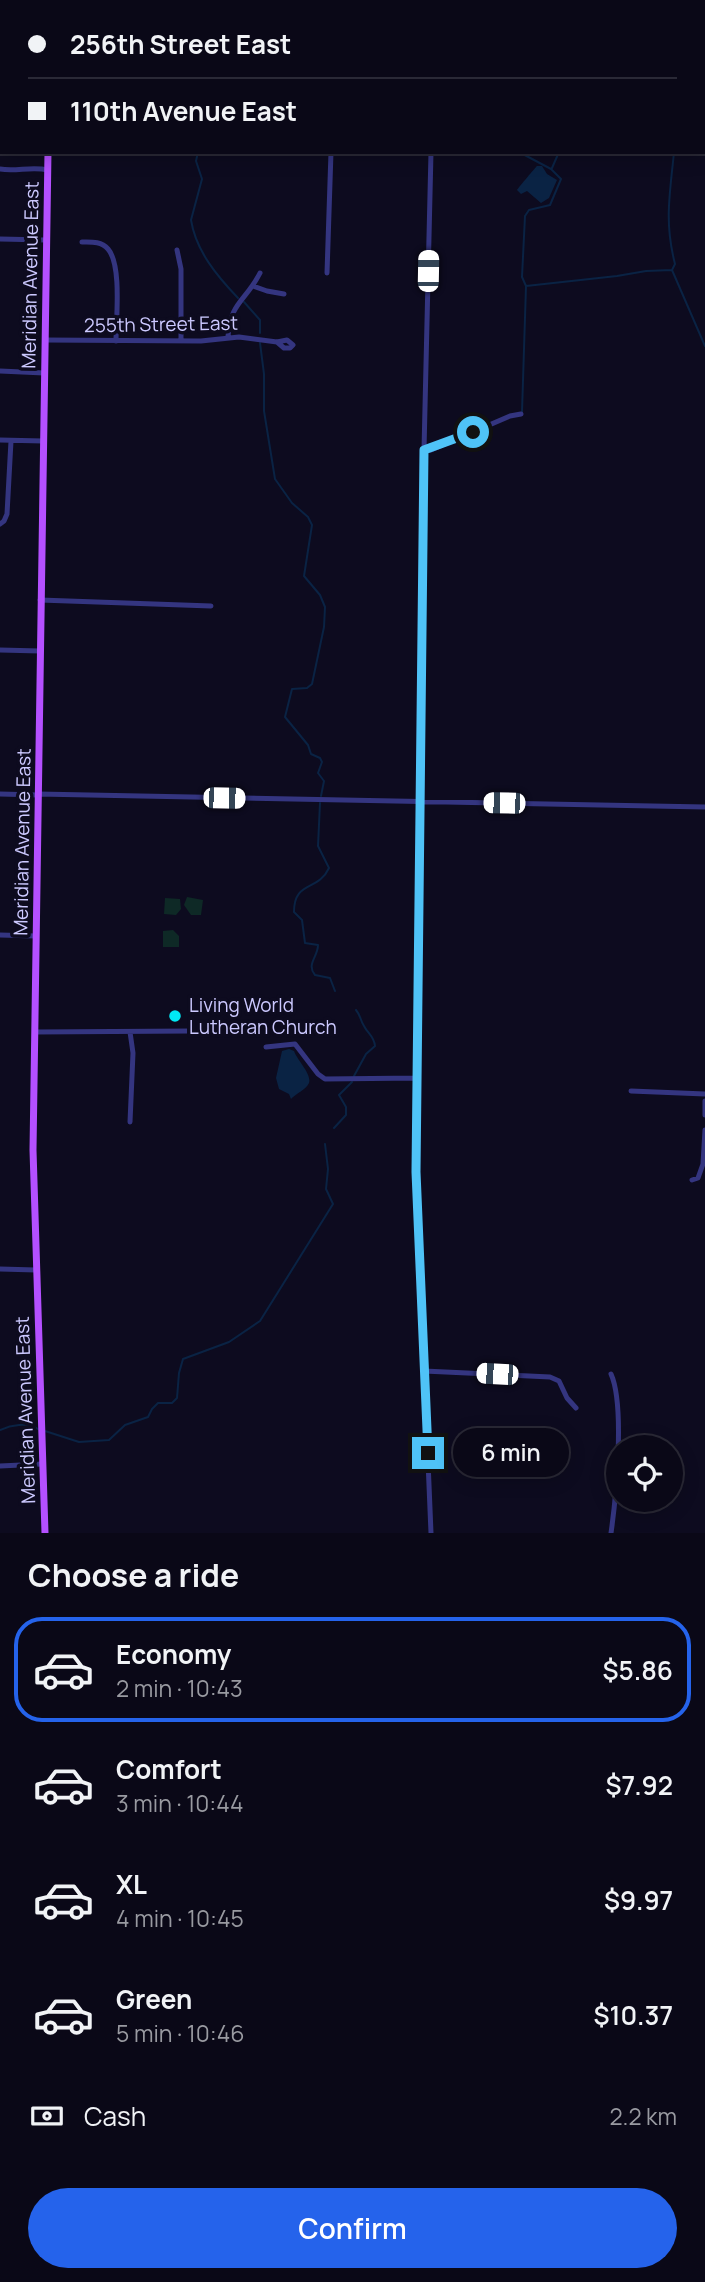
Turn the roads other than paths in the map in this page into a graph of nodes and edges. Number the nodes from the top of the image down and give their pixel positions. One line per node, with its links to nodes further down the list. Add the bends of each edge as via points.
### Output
1 (48, 154): 5 (main road, Meridian Avenue East)
2 (331, 154): 11 (street)
3 (431, 154): 25 (street)
4 (0, 169): 5 (street)
5 (48, 170): 7 (main road, Meridian Avenue East)
6 (0, 239): 7 (street)
7 (46, 240): 15 (main road, Meridian Avenue East)
8 (82, 242): 16 (street, via 102,244 113,260)
9 (177, 250): 17 (street)
10 (260, 273): 12 (street)
11 (327, 274)
12 (253, 286): 13 (street); 14 (street, via 232,311)
13 (284, 294)
14 (228, 337): 17 (street, 255th Street East); 18 (street, 255th Street East)
15 (46, 340): 16 (street, 255th Street East); 20 (main road, Meridian Avenue East)
16 (116, 341): 17 (street, 255th Street East)
17 (181, 341)
18 (277, 342)
19 (0, 371): 20 (street)
20 (44, 373): 24 (main road, Meridian Avenue East)
21 (521, 414): 25 (street)
22 (0, 440): 23 (street)
23 (11, 441): 24 (street); 26 (street, via 7,514)
24 (43, 442): 27 (main road, Meridian Avenue East)
25 (424, 450): 33 (street)
26 (0, 524)
27 (40, 600): 28 (street); 30 (main road, Meridian Avenue East)
28 (211, 606)
29 (0, 650): 30 (street)
30 (40, 651): 32 (main road, Meridian Avenue East)
31 (0, 794): 32 (street)
32 (38, 794): 33 (street); 36 (main road, Meridian Avenue East)
33 (420, 802): 34 (street); 41 (street)
34 (705, 807)
35 (0, 935): 36 (street)
36 (36, 936): 38 (main road, Meridian Avenue East)
37 (191, 1031): 39 (street)
38 (35, 1032): 39 (street); 51 (main road, Meridian Avenue East)
39 (130, 1032): 46 (street)
40 (266, 1047): 41 (street, via 295,1044 325,1079)
41 (417, 1079): 52 (street)
42 (631, 1091): 43 (street)
43 (705, 1094)
44 (705, 1101): 45 (street)
45 (705, 1115)
46 (130, 1122)
47 (705, 1130): 48 (street)
48 (704, 1164): 49 (street, via 698,1178)
49 (692, 1180)
50 (0, 1269): 51 (street)
51 (36, 1270): 55 (main road, Meridian Avenue East)
52 (424, 1371): 54 (street, via 550,1377 559,1381); 58 (street)
53 (611, 1374): 59 (street, via 618,1429)
54 (576, 1408)
55 (42, 1464): 56 (street); 57 (main road, Meridian Avenue East)
56 (0, 1466)
57 (45, 1533)
58 (431, 1533)
59 (611, 1533)

